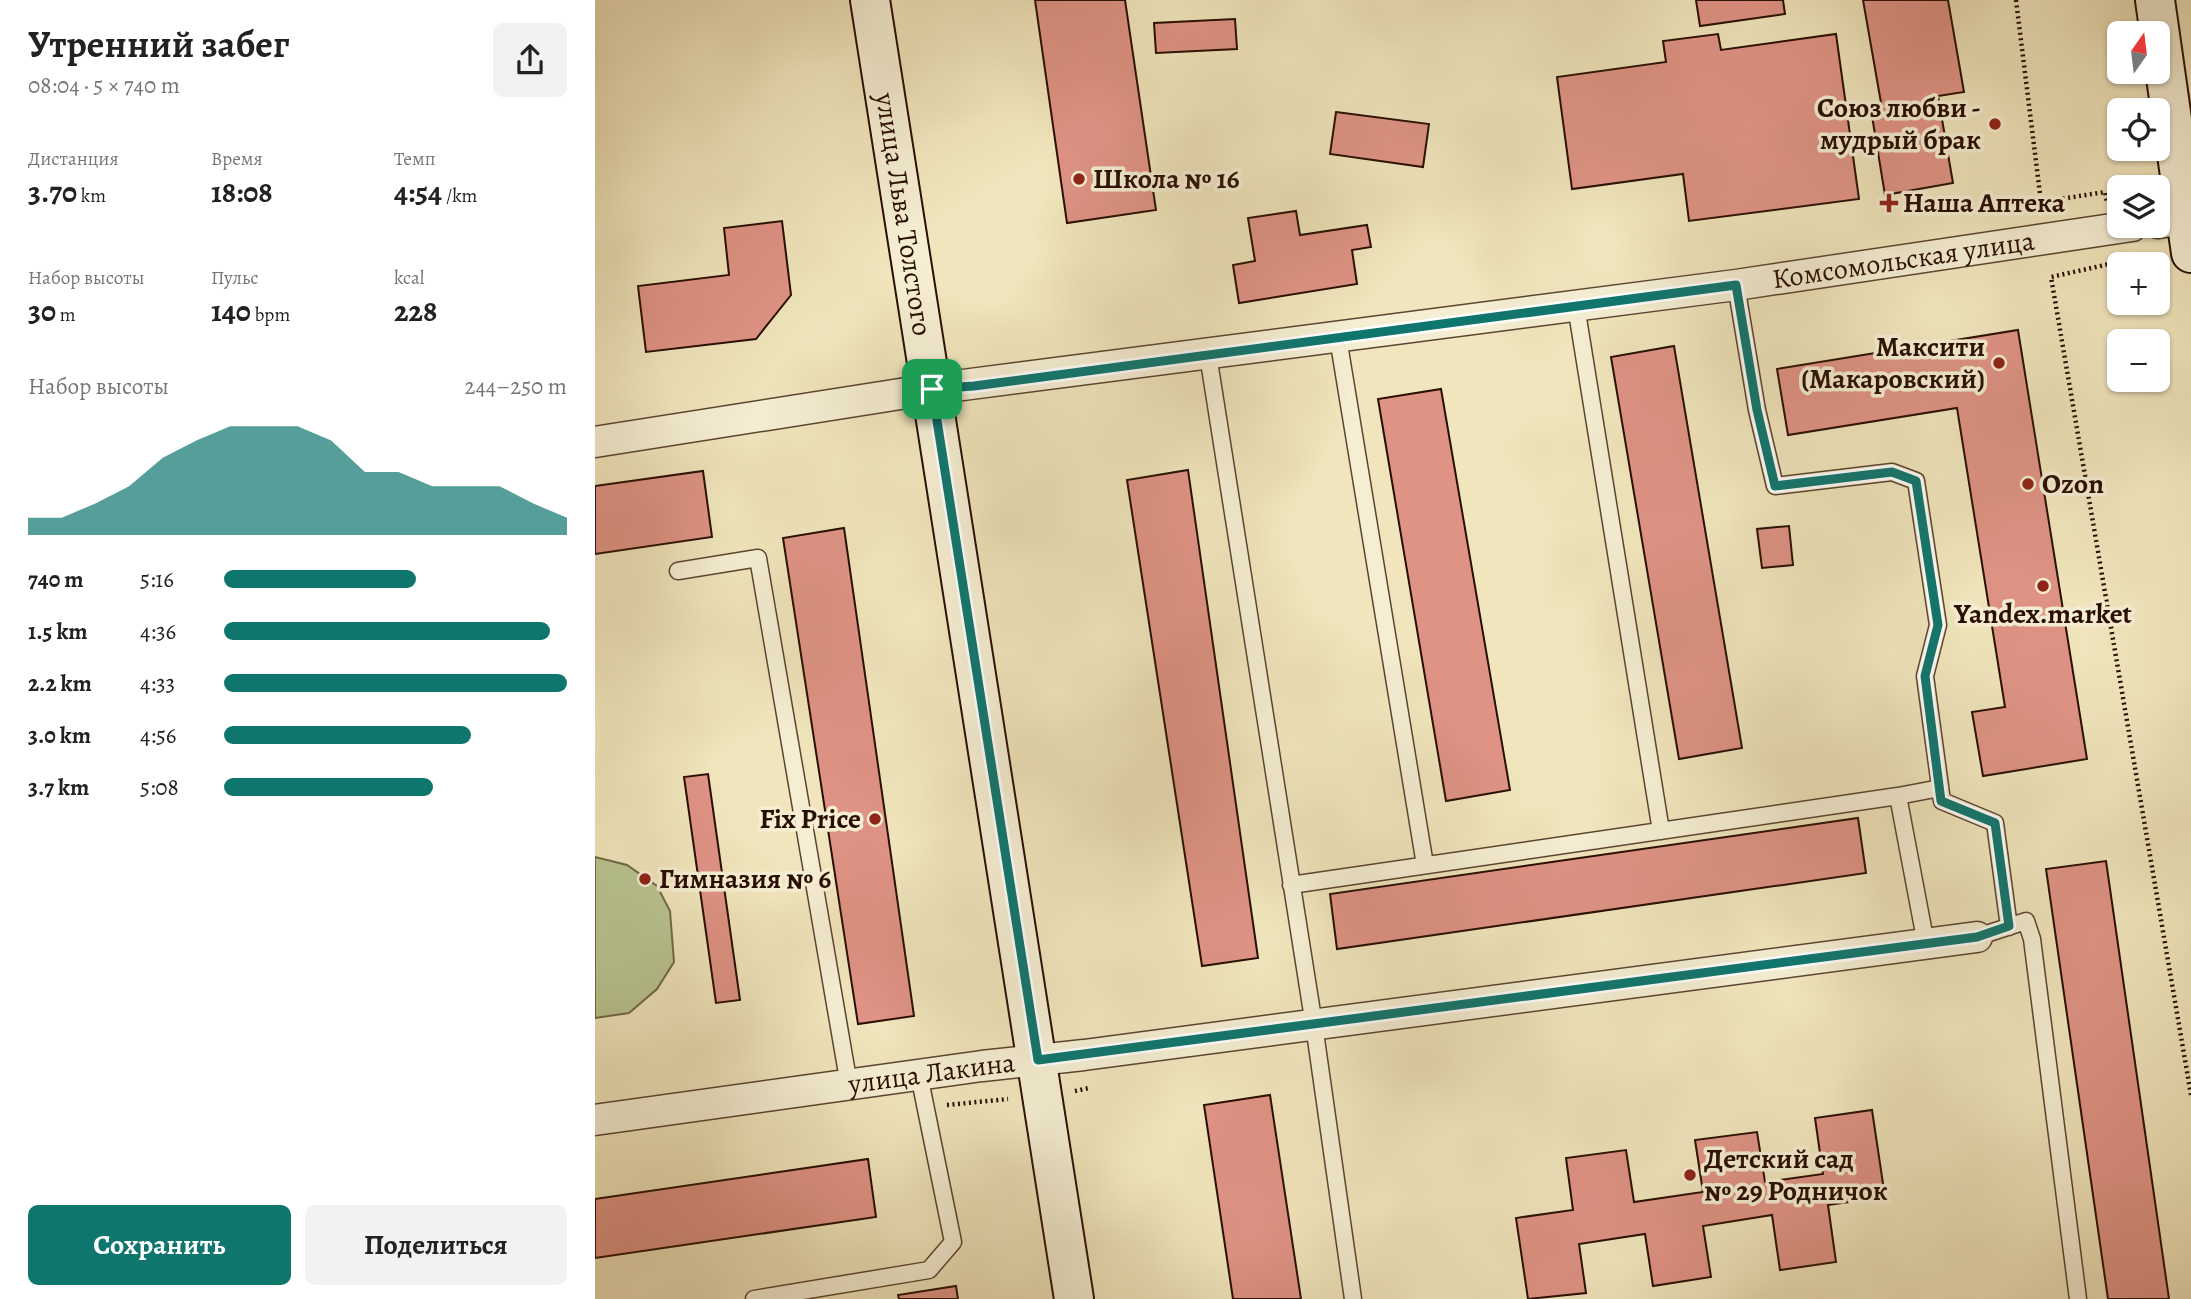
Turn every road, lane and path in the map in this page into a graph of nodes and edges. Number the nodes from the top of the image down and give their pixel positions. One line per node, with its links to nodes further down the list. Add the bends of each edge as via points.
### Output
1 (870, 0): 12 (street, улица Льва Толстого)
2 (2015, 0): 4 (path, via 2041,202 2105,192)
3 (2155, 0): 5 (street)
4 (2107, 196)
5 (2181, 228)
6 (2107, 229): 8 (street, Комсомольская улица)
7 (2119, 238): 27 (path, via 2114,263 2051,276)
8 (1736, 285): 9 (street, Комсомольская улица); 15 (lane, via 1775,486 1892,472 1916,481 1938,625 1925,676)
9 (1576, 306): 10 (street, Комсомольская улица); 17 (lane)
10 (1338, 338): 11 (street, Комсомольская улица); 18 (lane)
11 (1208, 355): 12 (street, Комсомольская улица); 19 (lane)
12 (932, 389): 13 (street, Комсомольская улица); 24 (street, улица Льва Толстого)
13 (595, 442)
14 (678, 571): 26 (lane, via 758,558)
15 (1940, 788): 16 (lane); 20 (lane, via 1941,801 1995,823)
16 (1898, 796): 17 (lane); 22 (lane)
17 (1661, 831): 18 (lane)
18 (1425, 865): 19 (lane)
19 (1291, 885): 23 (lane)
20 (2009, 926): 21 (lane); 33 (lane, via 2026,921 2032,939)
21 (1977, 937): 22 (street, улица Лакина)
22 (1926, 944): 23 (street, улица Лакина)
23 (1314, 1025): 24 (street, улица Лакина); 32 (lane)
24 (1038, 1060): 25 (street, улица Лакина); 31 (street, улица Льва Толстого)
25 (919, 1075): 26 (street, улица Лакина); 29 (lane, via 953,1242 929,1270)
26 (849, 1085): 28 (street, улица Лакина)
27 (2191, 1095)
28 (595, 1120)
29 (856, 1291): 30 (lane)
30 (756, 1299)
31 (1074, 1299)
32 (1353, 1299)
33 (2078, 1299)

